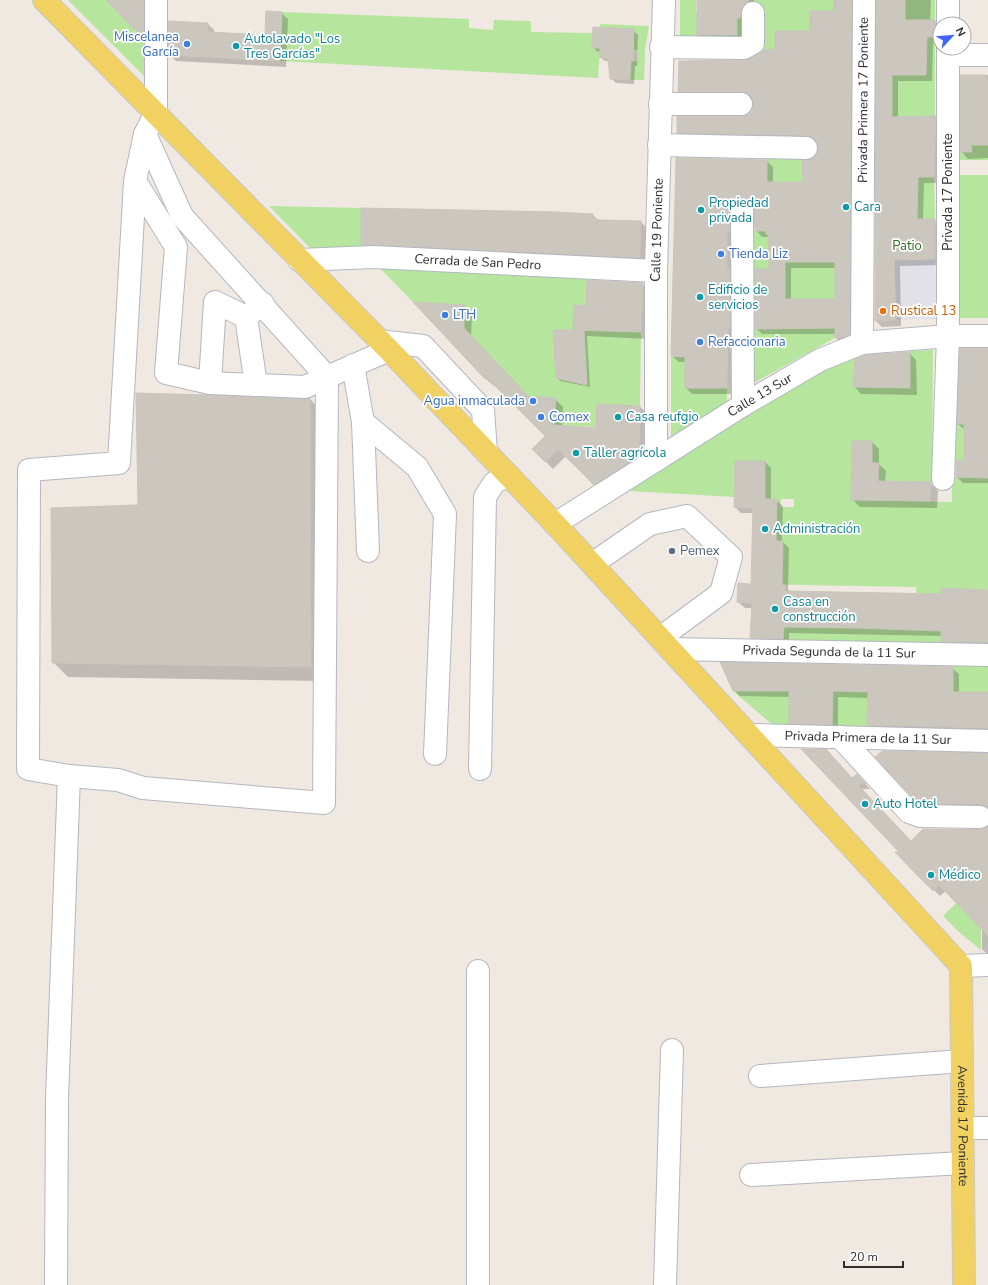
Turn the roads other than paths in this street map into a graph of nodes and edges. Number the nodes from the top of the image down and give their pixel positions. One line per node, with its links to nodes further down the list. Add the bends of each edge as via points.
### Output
1 (44, 0): 14 (main road)
2 (156, 0): 14 (street)
3 (664, 0): 8 (street, Calle 19 Poniente)
4 (864, 0): 25 (street, Privada Primera 17 Poniente)
5 (948, 0): 7 (street)
6 (753, 13): 8 (street, via 753,43 744,48)
7 (948, 16)
8 (661, 47): 12 (street, Calle 19 Poniente)
9 (972, 53): 10 (street)
10 (988, 55)
11 (948, 56): 23 (street, Privada 17 Poniente)
12 (660, 104): 13 (street); 16 (street, Calle 19 Poniente)
13 (741, 104)
14 (156, 113): 15 (street); 20 (main road)
15 (145, 134): 18 (street); 22 (street, via 182,216)
16 (659, 145): 17 (street); 21 (street, Calle 19 Poniente)
17 (806, 148)
18 (135, 181): 29 (street, via 176,247 166,373); 47 (street, via 119,463 29,470 28,769)
19 (742, 210): 31 (street)
20 (299, 260): 21 (street, Cerrada de San Pedro, via 374,257); 26 (main road)
21 (656, 272): 34 (street, Calle 19 Poniente)
22 (254, 310): 28 (street); 29 (street, via 215,302); 30 (street)
23 (948, 336): 24 (street, Calle 13 Sur); 25 (street, Calle 13 Sur); 36 (street, Privada 17 Poniente)
24 (988, 336)
25 (862, 343): 31 (street, Calle 13 Sur, via 820,360)
26 (384, 346): 27 (street); 33 (street, via 423,346 483,410)
27 (353, 365): 28 (street); 32 (street)
28 (327, 376): 30 (street, via 305,387); 47 (street, via 324,803 143,788 118,780)
29 (210, 383): 30 (street)
30 (256, 385)
31 (742, 404): 34 (street, Calle 13 Sur)
32 (363, 422): 38 (street); 45 (street, via 417,467 444,514)
33 (486, 452): 35 (main road)
34 (656, 460): 37 (street, Calle 13 Sur)
35 (508, 475): 37 (main road); 46 (street, via 494,483 485,497)
36 (942, 479)
37 (555, 524): 39 (main road)
38 (368, 551)
39 (592, 564): 40 (main road); 40 (street, via 650,524 687,516 731,558 721,593)
40 (665, 644): 41 (street, Privada Segunda de la 11 Sur); 42 (main road)
41 (988, 655)
42 (749, 734): 43 (street, Privada Primera de la 11 Sur); 50 (main road)
43 (840, 737): 44 (street, Privada Primera de la 11 Sur); 48 (street, via 909,812 920,816)
44 (988, 741)
45 (435, 754)
46 (480, 769)
47 (69, 776): 59 (street, via 57,1098)
48 (980, 817)
49 (988, 965): 50 (street)
50 (961, 966): 53 (main road, Avenida 17 Poniente)
51 (478, 971): 60 (street)
52 (672, 1050): 61 (street)
53 (962, 1061): 54 (street); 55 (main road, Avenida 17 Poniente)
54 (760, 1076)
55 (963, 1128): 56 (street); 57 (main road, Avenida 17 Poniente)
56 (988, 1128)
57 (963, 1163): 58 (street); 62 (main road, Avenida 17 Poniente)
58 (751, 1175)
59 (56, 1285)
60 (478, 1285)
61 (665, 1285)
62 (964, 1285)

